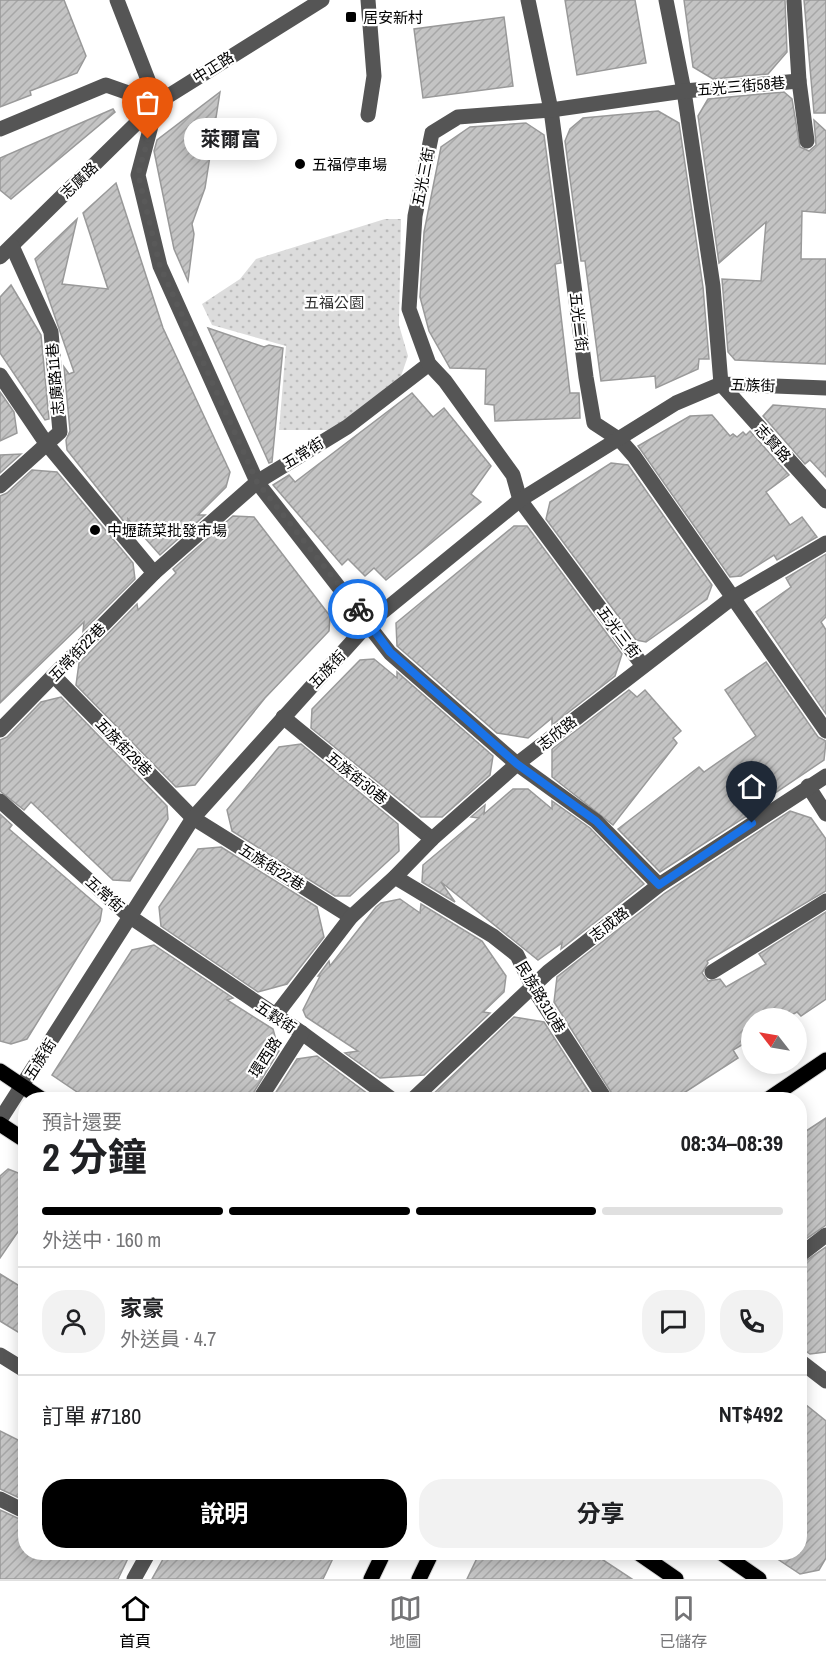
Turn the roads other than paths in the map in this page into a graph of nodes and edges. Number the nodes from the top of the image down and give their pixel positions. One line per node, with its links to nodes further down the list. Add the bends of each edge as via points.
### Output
1 (117, 0): 9 (street)
2 (322, 0): 9 (street, 中正路)
3 (368, 0): 11 (street, via 374,76)
4 (528, 0): 10 (street, 五光二街)
5 (666, 0): 8 (street)
6 (794, 1): 7 (street, 五光三街58巷)
7 (799, 81): 8 (street, 五光三街58巷); 13 (street, 五光三街58巷)
8 (684, 91): 10 (street, 五光三街); 18 (street, via 713,286)
9 (158, 103): 12 (street, via 106,86); 14 (street, 志廣路); 22 (street, via 138,174 160,266)
10 (551, 110): 16 (street, 五光三街, via 458,117 432,133 415,216 409,309); 20 (street, 五光二街, via 594,423)
11 (368, 115)
12 (0, 129)
13 (807, 141)
14 (12, 246): 15 (street, 志廣路); 21 (street, 志廣路11巷, via 51,332 60,432)
15 (0, 257)
16 (429, 364): 22 (street, 五常街, via 347,427); 24 (street, 五光三街, via 513,475)
17 (0, 375): 21 (street)
18 (721, 384): 19 (street, 五族街); 20 (street, 五族街, via 676,404); 25 (street, 志賢路)
19 (826, 388)
20 (620, 440): 24 (street, 五族街); 28 (street, 五光二街)
21 (46, 443): 23 (street); 27 (street)
22 (257, 482): 27 (street, 五常街); 29 (street)
23 (0, 486)
24 (520, 500): 29 (street, 五族街); 30 (street, 五光三街)
25 (826, 501)
26 (826, 543): 28 (street, 志欣路)
27 (154, 573): 31 (street, 五常街22巷)
28 (732, 598): 30 (street, 志欣路); 34 (street, 五光二街)
29 (369, 623): 32 (street, 五族街); 35 (street, via 390,652)
30 (644, 666): 35 (street, 志欣路)
31 (54, 676): 33 (street, 五常街22巷); 40 (street, 五族街29巷)
32 (283, 717): 40 (street, 五族街); 41 (street, 五族街30巷)
33 (0, 730)
34 (826, 731)
35 (517, 764): 41 (street, 志欣路); 43 (street, via 596,821)
36 (826, 776): 37 (street, 志成路)
37 (808, 786): 39 (street); 43 (street, 志成路)
38 (0, 801): 45 (street, 五常街)
39 (826, 814)
40 (193, 818): 45 (street, 五族街); 46 (street, 五族街22巷)
41 (432, 838): 42 (street, 志欣路)
42 (395, 877): 46 (street, 志欣路); 48 (street, 民族路310巷, via 509,948 517,955)
43 (659, 885): 48 (street, 志成路)
44 (826, 901): 47 (street)
45 (129, 916): 49 (street, 五穀街); 53 (street, 五族街)
46 (351, 917): 49 (street, 志欣路)
47 (712, 972)
48 (533, 988): 58 (street, 志成路); 59 (street, 民族路310巷)
49 (275, 1017): 50 (street, 五穀街)
50 (302, 1033): 56 (street, 環西路); 57 (street, 五穀街)
51 (826, 1060): 60 (main road)
52 (0, 1071): 53 (main road)
53 (23, 1086): 54 (street, 五族街); 55 (main road)
54 (19, 1092)
55 (32, 1092)
56 (264, 1092)
57 (382, 1092)
58 (421, 1092)
59 (601, 1092)
60 (779, 1092)
61 (18, 1094): 62 (street, 五族街)
62 (0, 1122): 63 (main road)
63 (18, 1135)
64 (826, 1235): 65 (street)
65 (807, 1250)
66 (0, 1355): 68 (street)
67 (807, 1365): 69 (street)
68 (18, 1366)
69 (824, 1376)
70 (0, 1499): 71 (street)
71 (18, 1508)
72 (145, 1560): 77 (street)
73 (380, 1560): 78 (main road)
74 (428, 1560): 79 (main road)
75 (649, 1560): 80 (main road)
76 (732, 1560): 81 (main road)
77 (135, 1579)
78 (371, 1579)
79 (419, 1579)
80 (676, 1579)
81 (759, 1579)

